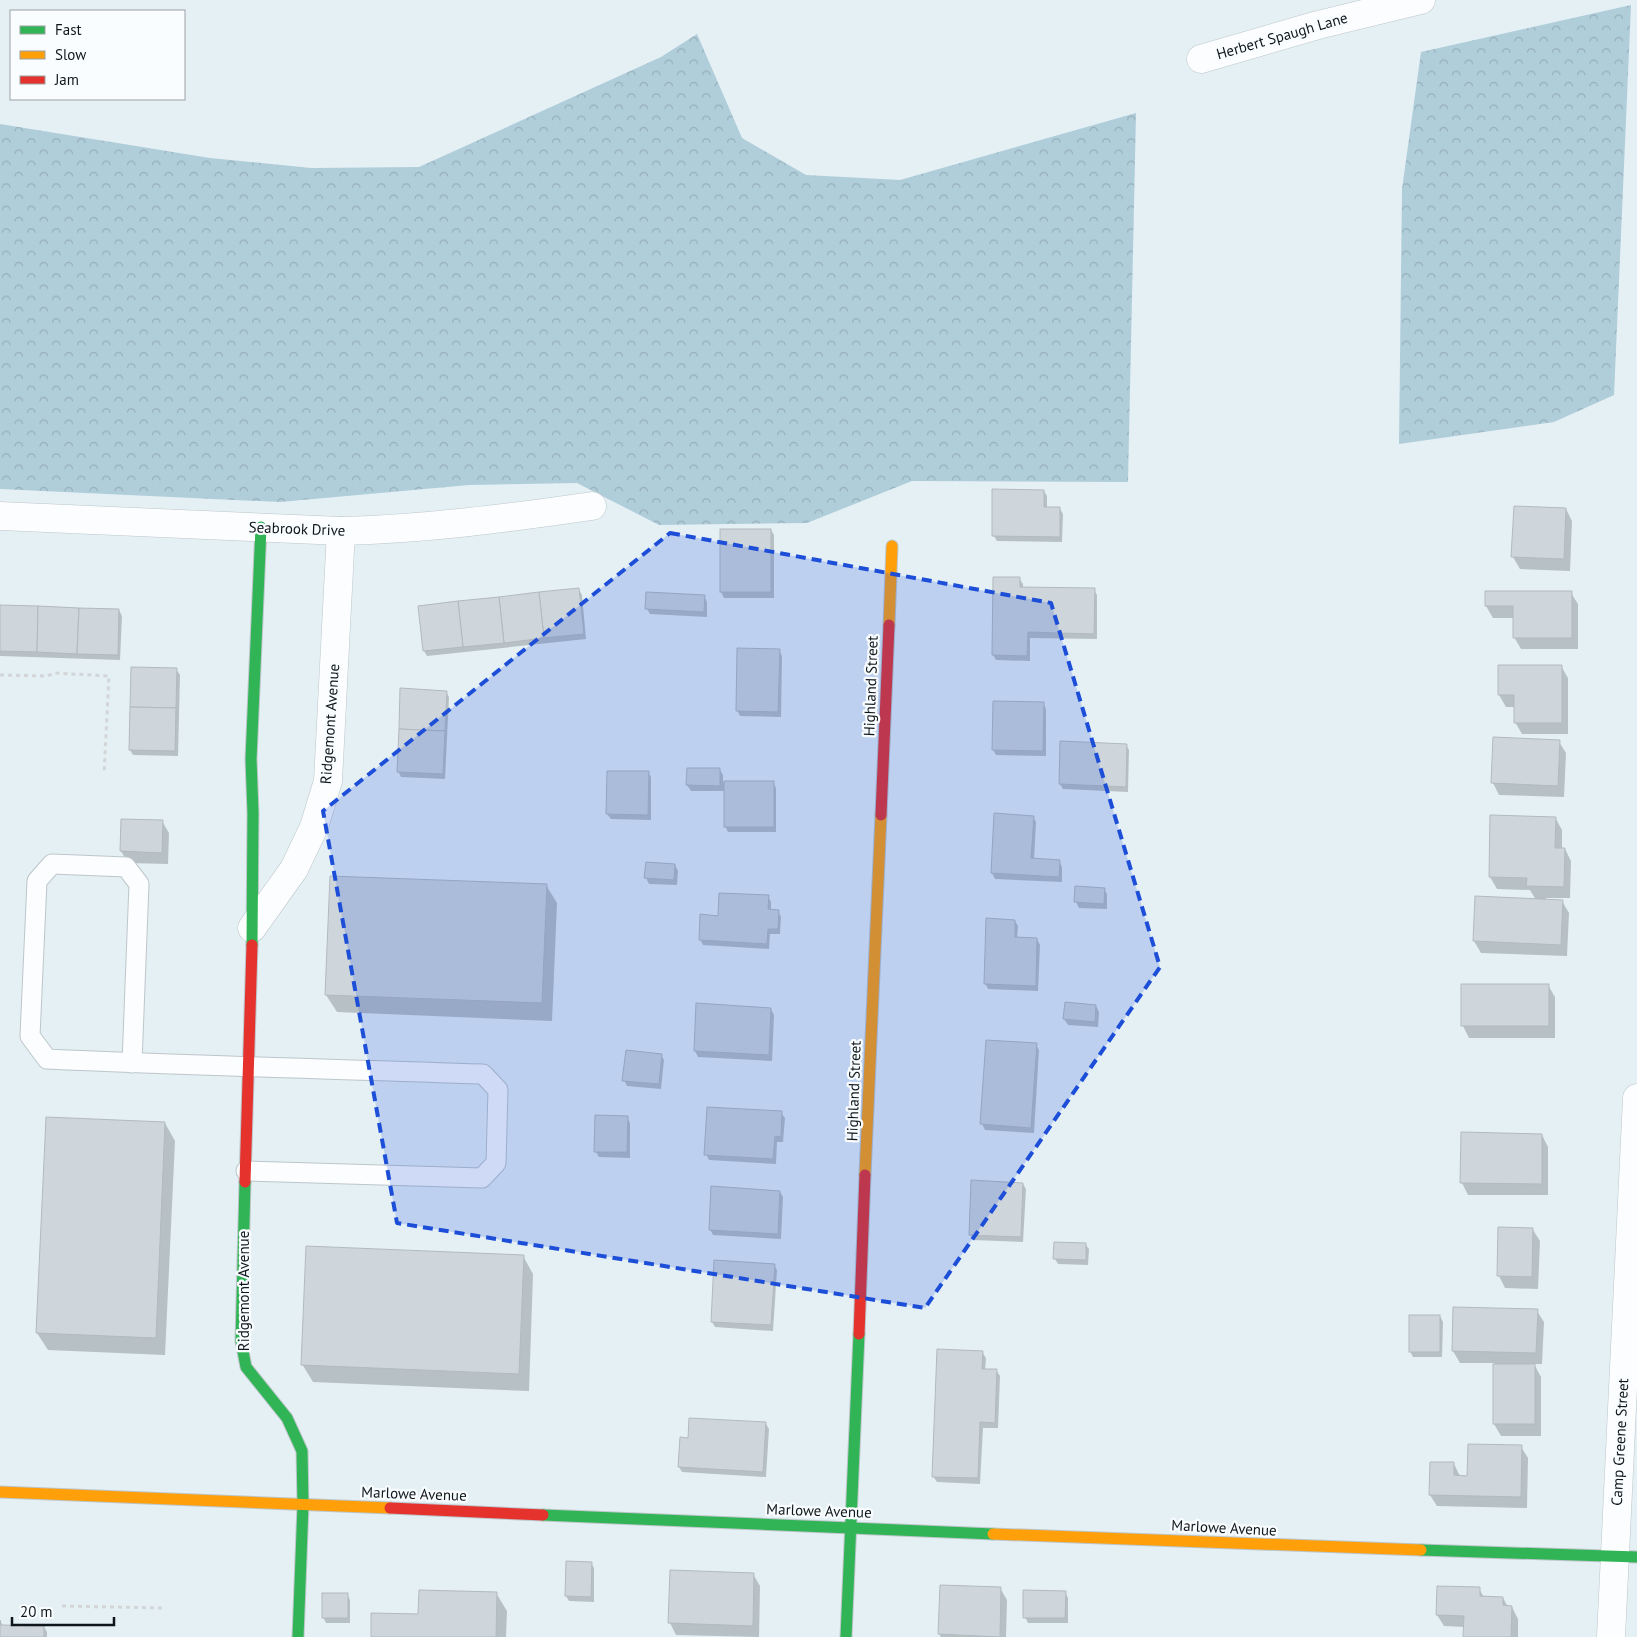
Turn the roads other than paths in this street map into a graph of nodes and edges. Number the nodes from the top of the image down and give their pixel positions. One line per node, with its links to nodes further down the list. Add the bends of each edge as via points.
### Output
1 (1421, 0): 2 (street, Herbert Spaugh Lane, via 1318,24)
2 (1201, 59)
3 (592, 506): 6 (street, Seabrook Drive, via 391,530)
4 (0, 516): 5 (street, Seabrook Drive)
5 (261, 527): 6 (street, Seabrook Drive); 8 (street, Ridgemont Avenue, via 251,759)
6 (341, 531): 8 (street, Ridgemont Avenue, via 328,781 314,827 294,869)
7 (892, 546): 15 (street, Highland Street)
8 (252, 931): 10 (street, Ridgemont Avenue)
9 (132, 1063): 9 (lane, via 47,1059 30,1036 37,881 52,864 126,867 139,884); 10 (lane)
10 (248, 1067): 12 (street, Ridgemont Avenue); 12 (lane, via 483,1074 498,1090 496,1163 482,1178)
11 (1637, 1098): 16 (street, Camp Greene Street)
12 (246, 1171): 14 (street, Ridgemont Avenue, via 241,1341 246,1367 287,1418 302,1451)
13 (0, 1492): 14 (street, Marlowe Avenue)
14 (303, 1505): 15 (street, Marlowe Avenue); 17 (street, Ridgemont Avenue)
15 (851, 1527): 16 (street, Marlowe Avenue, via 1288,1546); 18 (street, Highland Street)
16 (1626, 1556): 19 (street, Camp Greene Street)
17 (298, 1637)
18 (846, 1637)
19 (1611, 1637)

